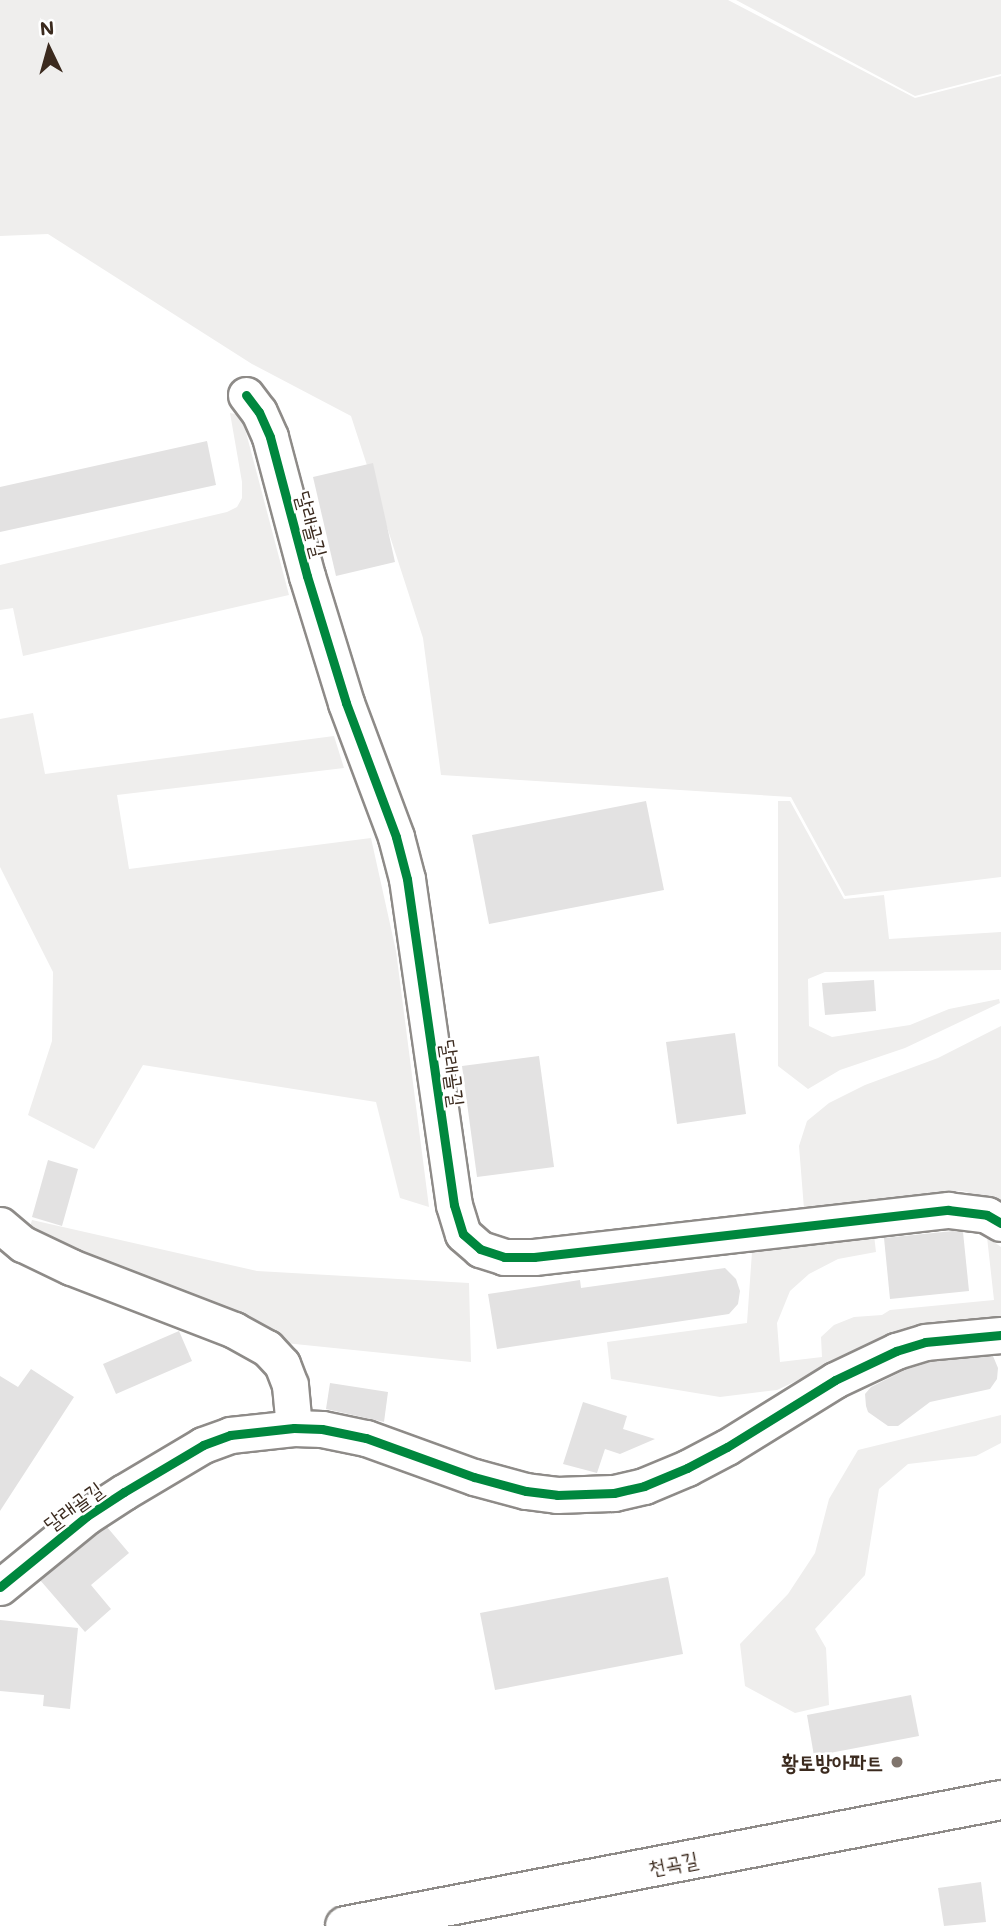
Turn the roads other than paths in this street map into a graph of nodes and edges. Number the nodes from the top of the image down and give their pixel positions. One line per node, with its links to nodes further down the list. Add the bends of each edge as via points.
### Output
1 (246, 395): 2 (street, 달래골길, via 260,412 270,437 346,703 399,847 454,1205 463,1234 481,1250 504,1257 534,1257 948,1210 987,1215)
2 (1001, 1223)
3 (0, 1225): 5 (street, via 23,1244 71,1267 233,1330 267,1348 282,1364 290,1385)
4 (1001, 1335): 5 (street, 달래골길, via 925,1342 896,1351 801,1399 687,1468 614,1493 526,1491 366,1438)
5 (294, 1428): 6 (street, 달래골길, via 230,1435 169,1463 87,1516)
6 (0, 1587)
7 (1001, 1800): 8 (street, 천곡길)
8 (345, 1926)

